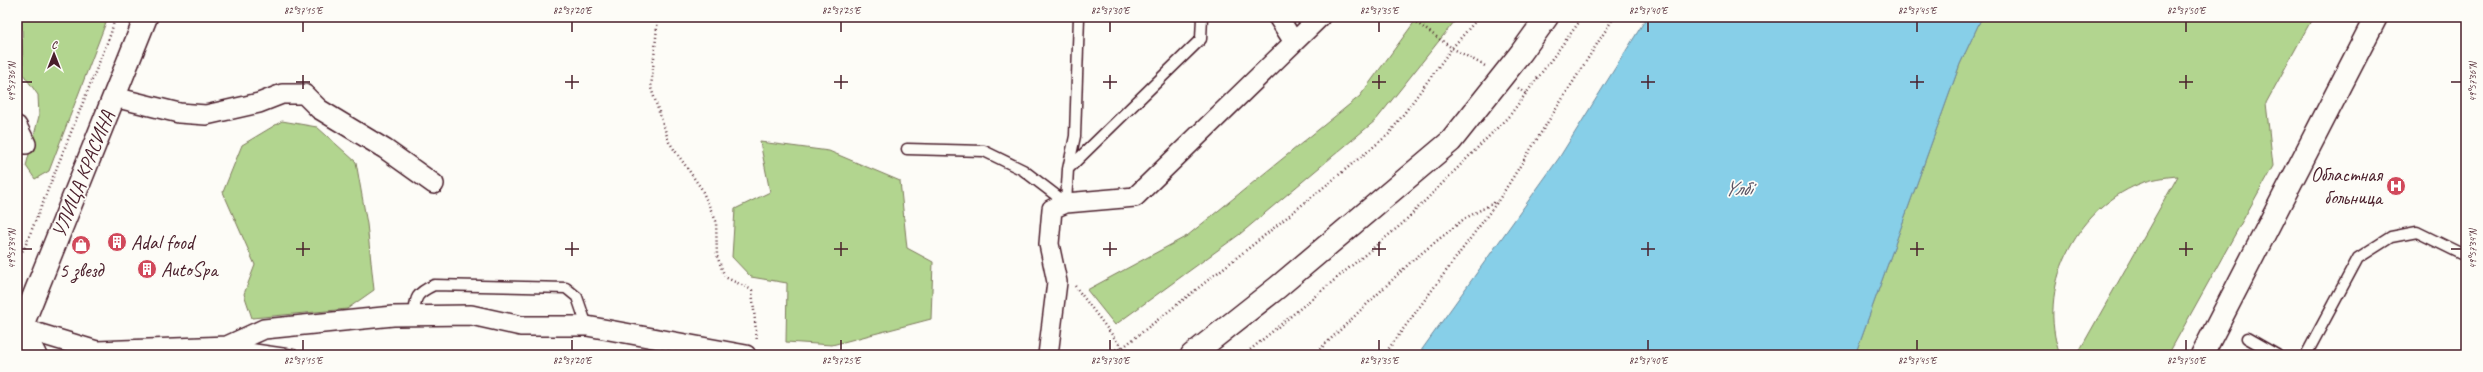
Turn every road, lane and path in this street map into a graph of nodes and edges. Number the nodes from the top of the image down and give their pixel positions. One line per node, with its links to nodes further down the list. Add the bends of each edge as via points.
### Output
1 (115, 17): 27 (path, via 111,34 24,249)
2 (146, 17): 18 (street, УЛИЦА КРАСИНА)
3 (658, 17): 35 (path, via 651,88 669,142 701,188 716,221 717,256 725,277 752,290)
4 (1079, 17): 22 (lane, via 1075,136)
5 (1202, 17): 22 (lane, via 1201,40)
6 (1278, 17): 14 (street)
7 (1320, 17): 14 (street)
8 (1479, 17): 15 (path)
9 (1547, 17): 16 (street)
10 (1583, 17): 17 (path)
11 (1614, 17): 24 (path)
12 (2376, 17): 45 (street)
13 (1410, 18): 15 (path)
14 (1294, 42): 25 (street, via 1135,197)
15 (1452, 48): 16 (path); 34 (path, via 1389,134)
16 (1502, 77): 17 (path); 41 (street, via 1451,141 1278,287)
17 (1526, 94): 42 (path, via 1510,115 1402,224)
18 (114, 96): 23 (street, via 179,113 206,115 259,103 282,94 304,94 319,109 385,149); 31 (street, УЛИЦА КРАСИНА)
19 (17, 126): 20 (street)
20 (26, 144)
21 (907, 149): 25 (lane, via 984,151 1023,170)
22 (1068, 169): 25 (lane)
23 (434, 184)
24 (1498, 201): 43 (path, via 1464,219 1413,260); 44 (path)
25 (1066, 203): 38 (street, via 1052,209 1049,244 1057,282)
26 (2466, 256): 47 (lane, via 2417,232 2391,237 2358,258)
27 (17, 258)
28 (1072, 281): 34 (path)
29 (415, 316): 30 (street, via 472,314 521,326); 30 (lane, via 414,302 422,290 434,285 566,288 577,296); 33 (street, via 264,329)
30 (588, 326): 35 (street)
31 (19, 328): 33 (street, via 97,351); 36 (street)
32 (2247, 338): 46 (lane)
33 (227, 346): 37 (lane)
34 (1122, 348): 39 (path); 40 (path)
35 (752, 351)
36 (35, 355)
37 (293, 355)
38 (1048, 355)
39 (1088, 355)
40 (1113, 355)
41 (1192, 355)
42 (1244, 355)
43 (1314, 355)
44 (1384, 355)
45 (2202, 355)
46 (2277, 355)
47 (2306, 355)

